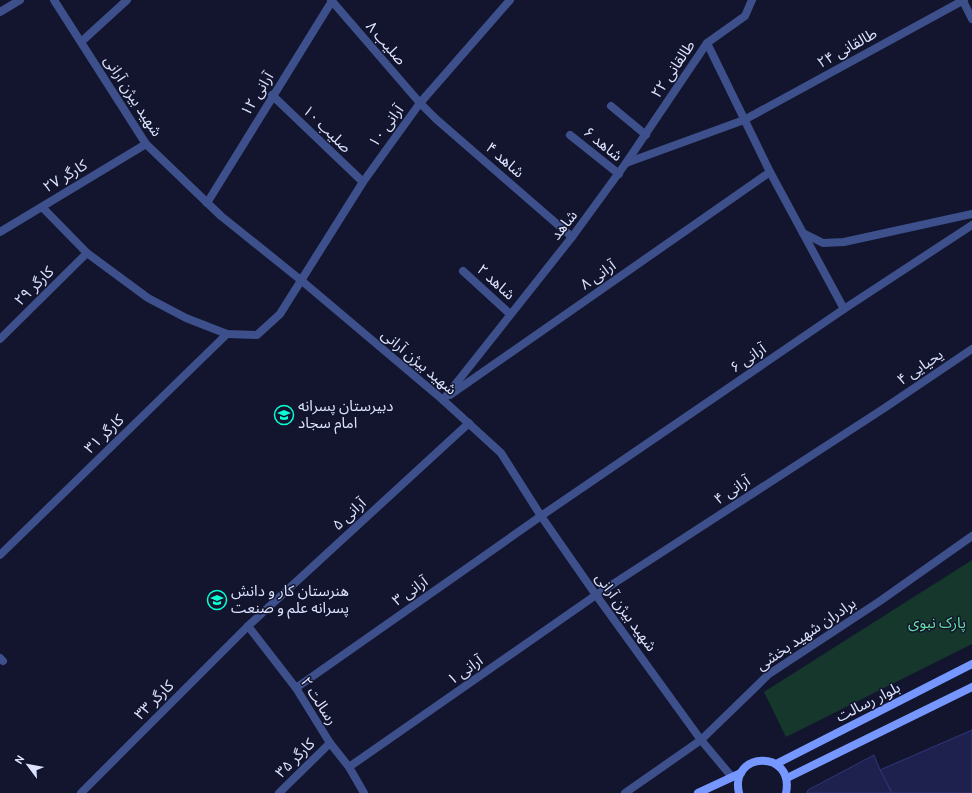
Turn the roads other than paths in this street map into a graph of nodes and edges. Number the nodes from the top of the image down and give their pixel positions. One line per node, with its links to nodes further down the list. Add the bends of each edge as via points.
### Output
1 (20, 0): 8 (street)
2 (54, 0): 10 (street, شهید بیژن آرانی)
3 (127, 0): 10 (street)
4 (331, 0): 12 (street, آرانی ۱۲); 13 (street, صلیب ۸)
5 (510, 0): 13 (street, آرانی ۱۰)
6 (752, 0): 11 (street, طالقانی ۲۲, via 745,16)
7 (963, 0): 9 (street); 15 (street, طالقانی ۲۴)
8 (0, 12)
9 (972, 19)
10 (81, 42): 18 (street, شهید بیژن آرانی)
11 (707, 43): 15 (street); 17 (street, طالقانی ۲۲)
12 (272, 96): 22 (street, صلیب ۱۰); 23 (street, آرانی ۱۲)
13 (420, 103): 22 (street, آرانی ۱۰); 29 (street, شاهد ۴)
14 (611, 106): 17 (street)
15 (744, 120): 19 (street); 20 (street)
16 (570, 135): 21 (street, شاهد ۶)
17 (646, 135): 19 (street, طالقانی ۲۲)
18 (146, 144): 23 (street, شهید بیژن آرانی); 24 (street, کارگر ۲۷)
19 (626, 163): 21 (street, شاهد)
20 (770, 172): 28 (street); 38 (street, آرانی ۸)
21 (619, 174): 29 (street, شاهد)
22 (363, 182): 32 (street, آرانی ۱۰)
23 (207, 203): 32 (street, شهید بیژن آرانی)
24 (42, 207): 27 (street, کارگر ۲۷); 30 (street, آرانی ۱۰)
25 (972, 214): 28 (street, via 844,242 823,243)
26 (972, 225): 33 (street, آرانی ۶)
27 (0, 232)
28 (803, 233): 33 (street)
29 (572, 237): 34 (street, شاهد)
30 (87, 253): 35 (street, آرانی ۱۰, via 148,298 186,318); 36 (street, کارگر ۲۹)
31 (463, 271): 34 (street, شاهد ۲)
32 (302, 281): 35 (street, آرانی ۱۰, via 280,314 257,335); 38 (street, شهید بیژن آرانی)
33 (844, 309): 41 (street, آرانی ۶)
34 (510, 314): 38 (street, شاهد)
35 (227, 334): 43 (street, کارگر ۳۱)
36 (0, 339)
37 (972, 349): 39 (street, یحیایی ۴)
38 (443, 400): 40 (street, شهید بیژن آرانی)
39 (883, 409): 44 (street, آرانی ۴)
40 (469, 424): 41 (street, شهید بیژن آرانی, via 501,453); 45 (street, آرانی ۵)
41 (541, 516): 44 (street, شهید بیژن آرانی); 48 (street, آرانی ۳)
42 (972, 536): 49 (street, برادران شهید بخشی, via 880,601 769,674)
43 (0, 555)
44 (596, 595): 49 (street, شهید بیژن آرانی); 52 (street, آرانی ۱)
45 (248, 626): 48 (street, رسالت ۲); 56 (street, کارگر ۳۳)
46 (972, 664): 51 (main road, بلوار رسالت)
47 (972, 687): 55 (main road)
48 (296, 688): 50 (street, رسالت ۲)
49 (701, 740): 54 (street, شهید بیژن آرانی); 59 (street, برادران شهید بخشی)
50 (330, 743): 52 (street, رسالت ۲); 57 (street, کارگر ۳۵)
51 (776, 764): 53 (main road, via 756,761); 55 (main road)
52 (349, 768): 58 (street, رسالت ۲)
53 (741, 773): 54 (main road); 61 (main road)
54 (732, 777): 60 (main road)
55 (787, 778): 62 (main road)
56 (81, 793)
57 (279, 793)
58 (364, 793)
59 (625, 793)
60 (698, 793)
61 (739, 793)
62 (786, 793)

